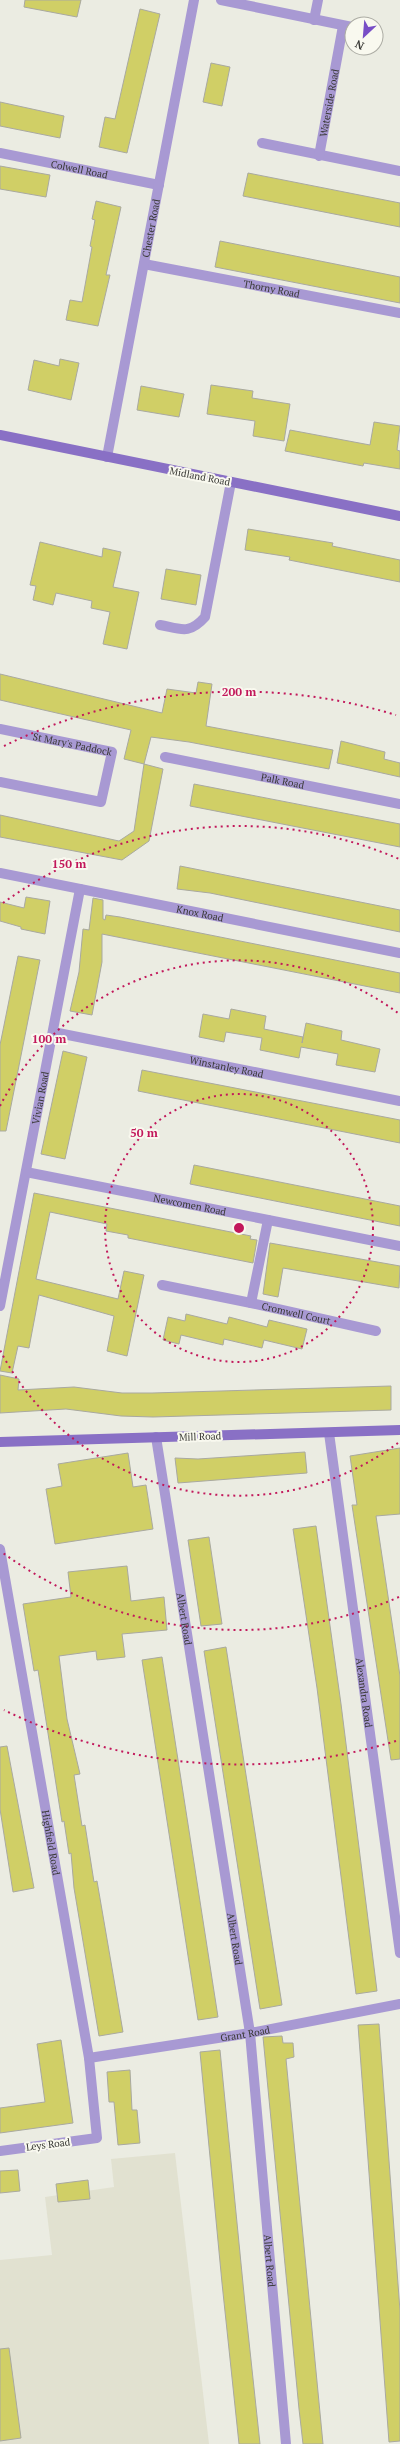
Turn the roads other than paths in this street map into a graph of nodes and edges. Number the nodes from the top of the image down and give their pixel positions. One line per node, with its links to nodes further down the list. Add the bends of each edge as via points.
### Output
1 (194, 0): 11 (street, Chester Road)
2 (221, 0): 4 (street, Waterside Road)
3 (318, 0): 4 (street)
4 (314, 20): 5 (street, Waterside Road)
5 (344, 25)
6 (344, 44): 9 (street, Waterside Road)
7 (262, 143): 9 (street)
8 (0, 153): 11 (street, Colwell Road)
9 (319, 156): 10 (street)
10 (400, 171)
11 (159, 186): 12 (street, Chester Road)
12 (144, 264): 13 (street, Thorny Road); 15 (street, Chester Road)
13 (400, 313)
14 (0, 435): 15 (main road, Midland Road)
15 (107, 457): 16 (main road, Midland Road)
16 (231, 482): 17 (main road, Midland Road); 18 (street, via 205,617 196,627 184,630)
17 (400, 516)
18 (160, 625)
19 (0, 729): 21 (street, St Mary's Paddock, via 112,752 101,802)
20 (165, 757): 22 (street, Palk Road)
21 (0, 782)
22 (400, 804)
23 (0, 873): 24 (street, Knox Road)
24 (80, 889): 25 (street, Knox Road); 26 (street, Vivian Road)
25 (400, 953)
26 (53, 1032): 27 (street, Winstanley Road); 28 (street, Vivian Road)
27 (400, 1101)
28 (26, 1172): 29 (street, Newcomen Road); 33 (street, Vivian Road)
29 (268, 1220): 30 (street, Newcomen Road); 32 (street, Cromwell Court)
30 (400, 1246)
31 (162, 1285): 32 (street)
32 (251, 1303): 34 (street, Cromwell Court)
33 (0, 1306)
34 (376, 1330)
35 (400, 1430): 36 (main road, Mill Road)
36 (329, 1433): 37 (main road, Mill Road); 40 (street, Alexandra Road)
37 (156, 1437): 38 (main road, Mill Road); 42 (street, Albert Road)
38 (0, 1442)
39 (0, 1549): 43 (street, Highfield Road)
40 (400, 1953)
41 (400, 2004): 42 (street, Grant Road)
42 (250, 2033): 43 (street, Grant Road); 46 (street, Albert Road)
43 (89, 2058): 44 (street, Highfield Road)
44 (96, 2138): 45 (street, Leys Road)
45 (0, 2151)
46 (286, 2444)

